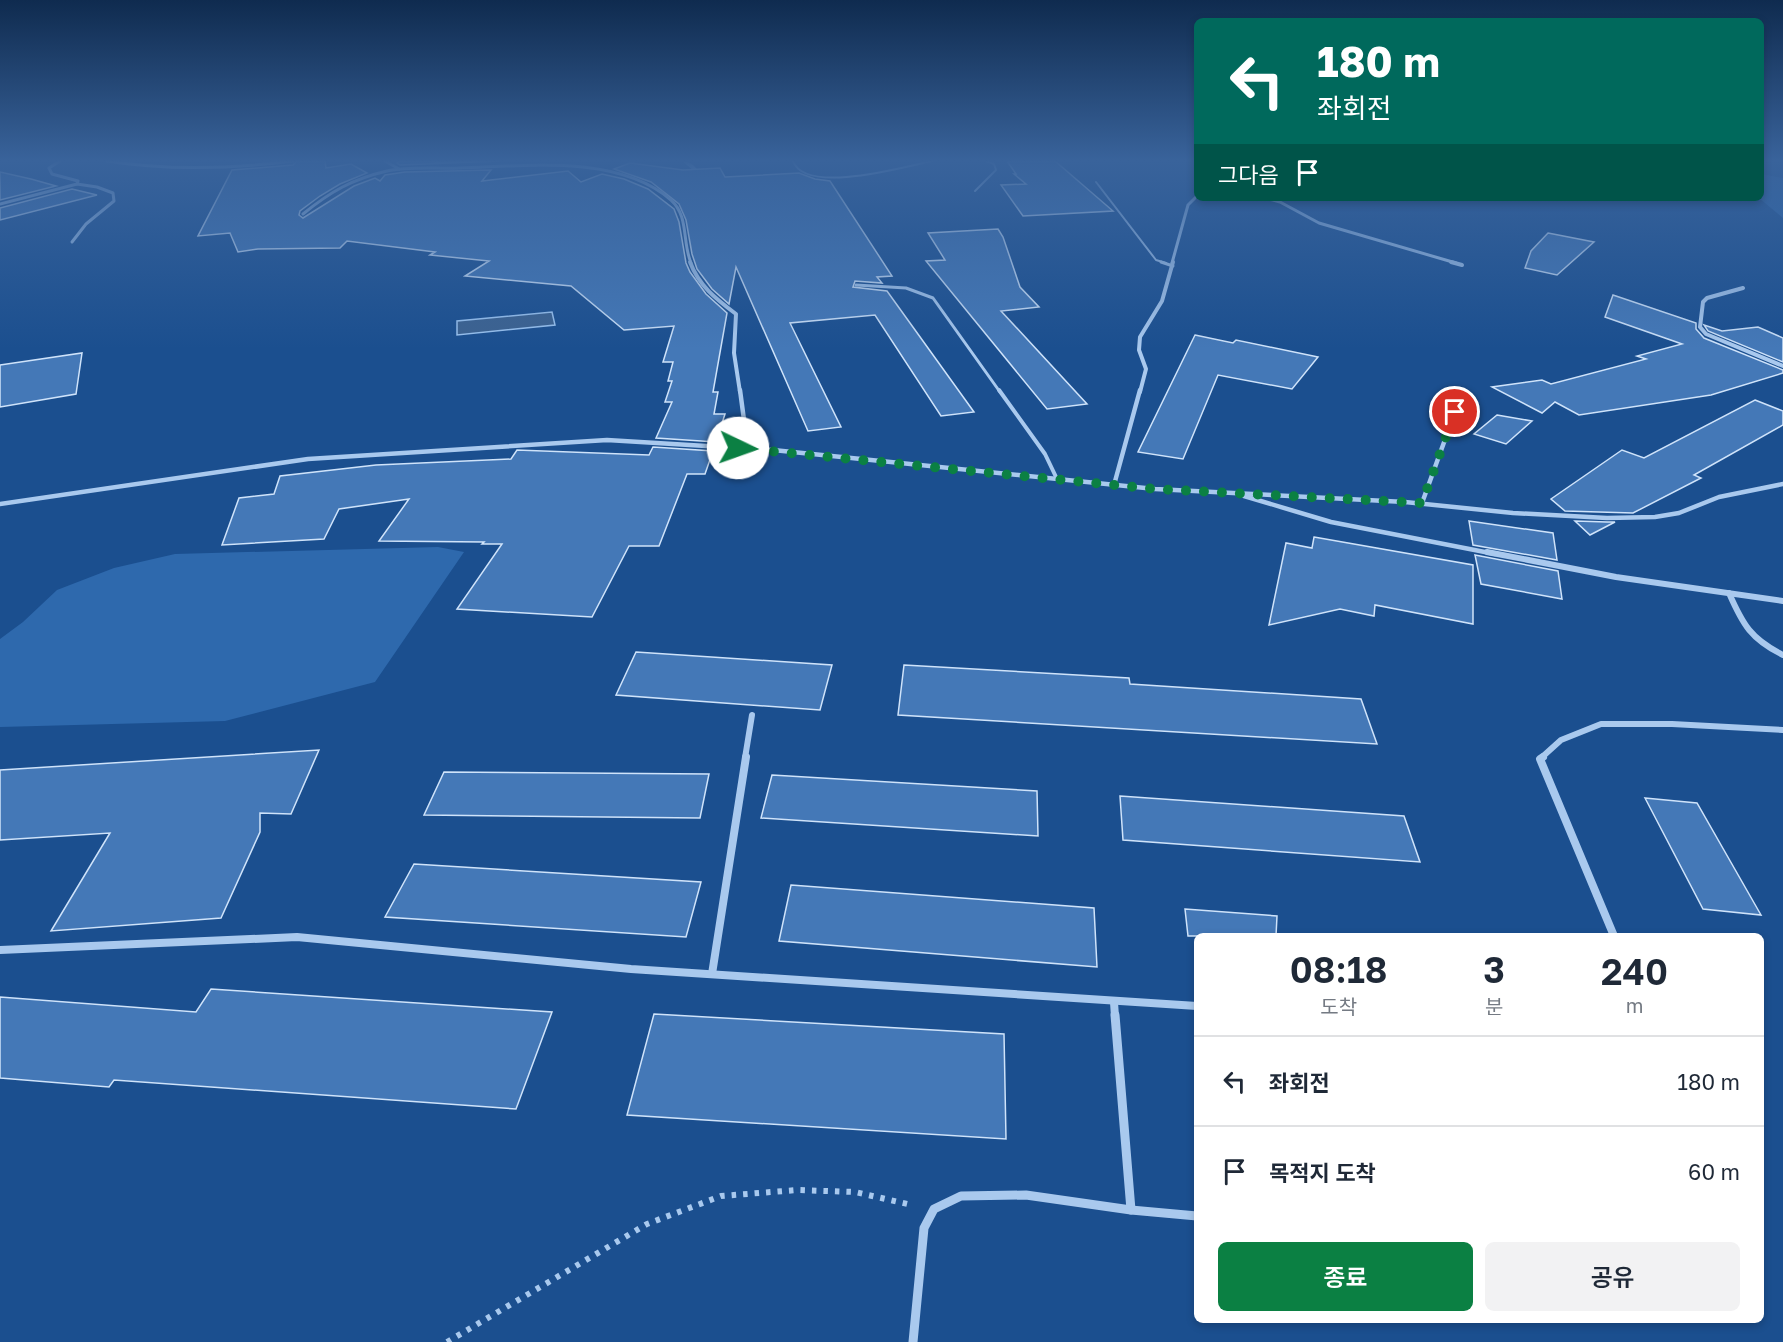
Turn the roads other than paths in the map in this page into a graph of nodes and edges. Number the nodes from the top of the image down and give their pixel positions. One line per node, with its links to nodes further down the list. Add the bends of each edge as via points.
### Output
1 (86, 224): 6 (street)
2 (683, 224): 13 (street, via 687,254 696,277 712,296 736,314 734,353 744,420)
3 (1128, 224): 8 (lane, via 1156,260)
4 (1183, 224): 8 (street)
5 (1322, 224): 7 (street)
6 (72, 242)
7 (1462, 265)
8 (1173, 266): 16 (street, via 1162,301 1140,337 1139,350 1146,369)
9 (856, 285): 14 (lane, via 899,286 933,298 1045,454)
10 (1743, 288): 11 (street, via 1707,298 1700,327 1706,334)
11 (1783, 366)
12 (1455, 412): 18 (street)
13 (738, 448): 14 (street); 19 (street, via 607,440 308,459)
14 (1058, 479): 16 (street)
15 (1783, 484): 18 (street, via 1719,497 1679,513 1655,517 1513,513)
16 (1114, 485): 17 (street)
17 (1235, 493): 18 (street); 20 (street, via 1331,522 1616,577)
18 (1422, 503)
19 (0, 504)
20 (1728, 593): 21 (street); 22 (street, via 1745,630)
21 (1783, 601)
22 (1783, 655)
23 (752, 715): 27 (street)
24 (1783, 730): 25 (street, via 1672,723 1601,724 1561,740 1540,759)
25 (1613, 933)
26 (0, 950): 27 (street, via 297,937)
27 (712, 974): 28 (street)
28 (1114, 1002): 29 (street); 30 (street)
29 (1194, 1006)
30 (1131, 1210): 31 (street); 32 (street, via 1026,1194 961,1196 934,1209 924,1228)
31 (1194, 1216)
32 (913, 1342)

